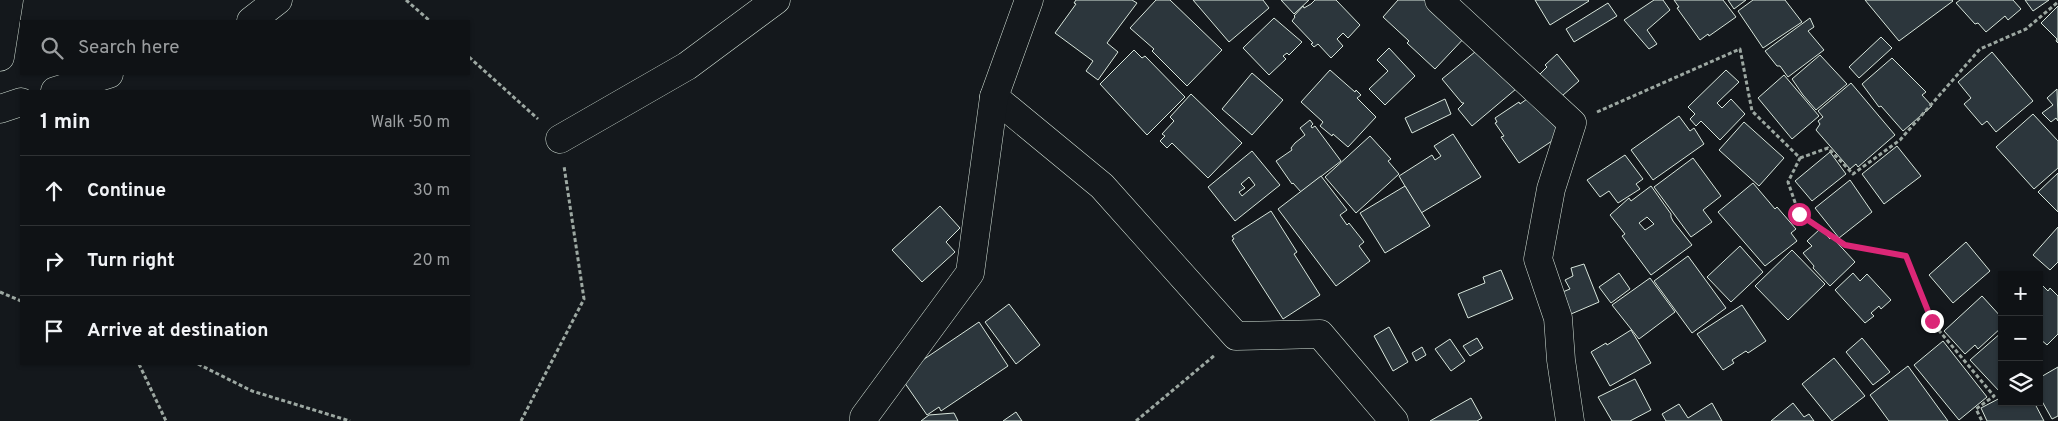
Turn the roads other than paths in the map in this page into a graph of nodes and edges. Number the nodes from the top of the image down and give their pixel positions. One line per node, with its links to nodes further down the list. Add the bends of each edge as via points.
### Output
1 (9, 0): 7 (street)
2 (278, 0): 6 (street)
3 (776, 0): 13 (street, via 687,66)
4 (1029, 0): 10 (street)
5 (1439, 0): 16 (street, via 1572,123 1552,189 1538,259 1558,318)
6 (252, 20)
7 (0, 57)
8 (106, 75): 9 (street)
9 (58, 90)
10 (994, 97): 14 (street, via 970,273); 15 (street, via 1102,186 1236,336 1320,334)
11 (20, 102): 12 (street)
12 (0, 109)
13 (560, 139)
14 (864, 421)
15 (1394, 421)
16 (1570, 421)

